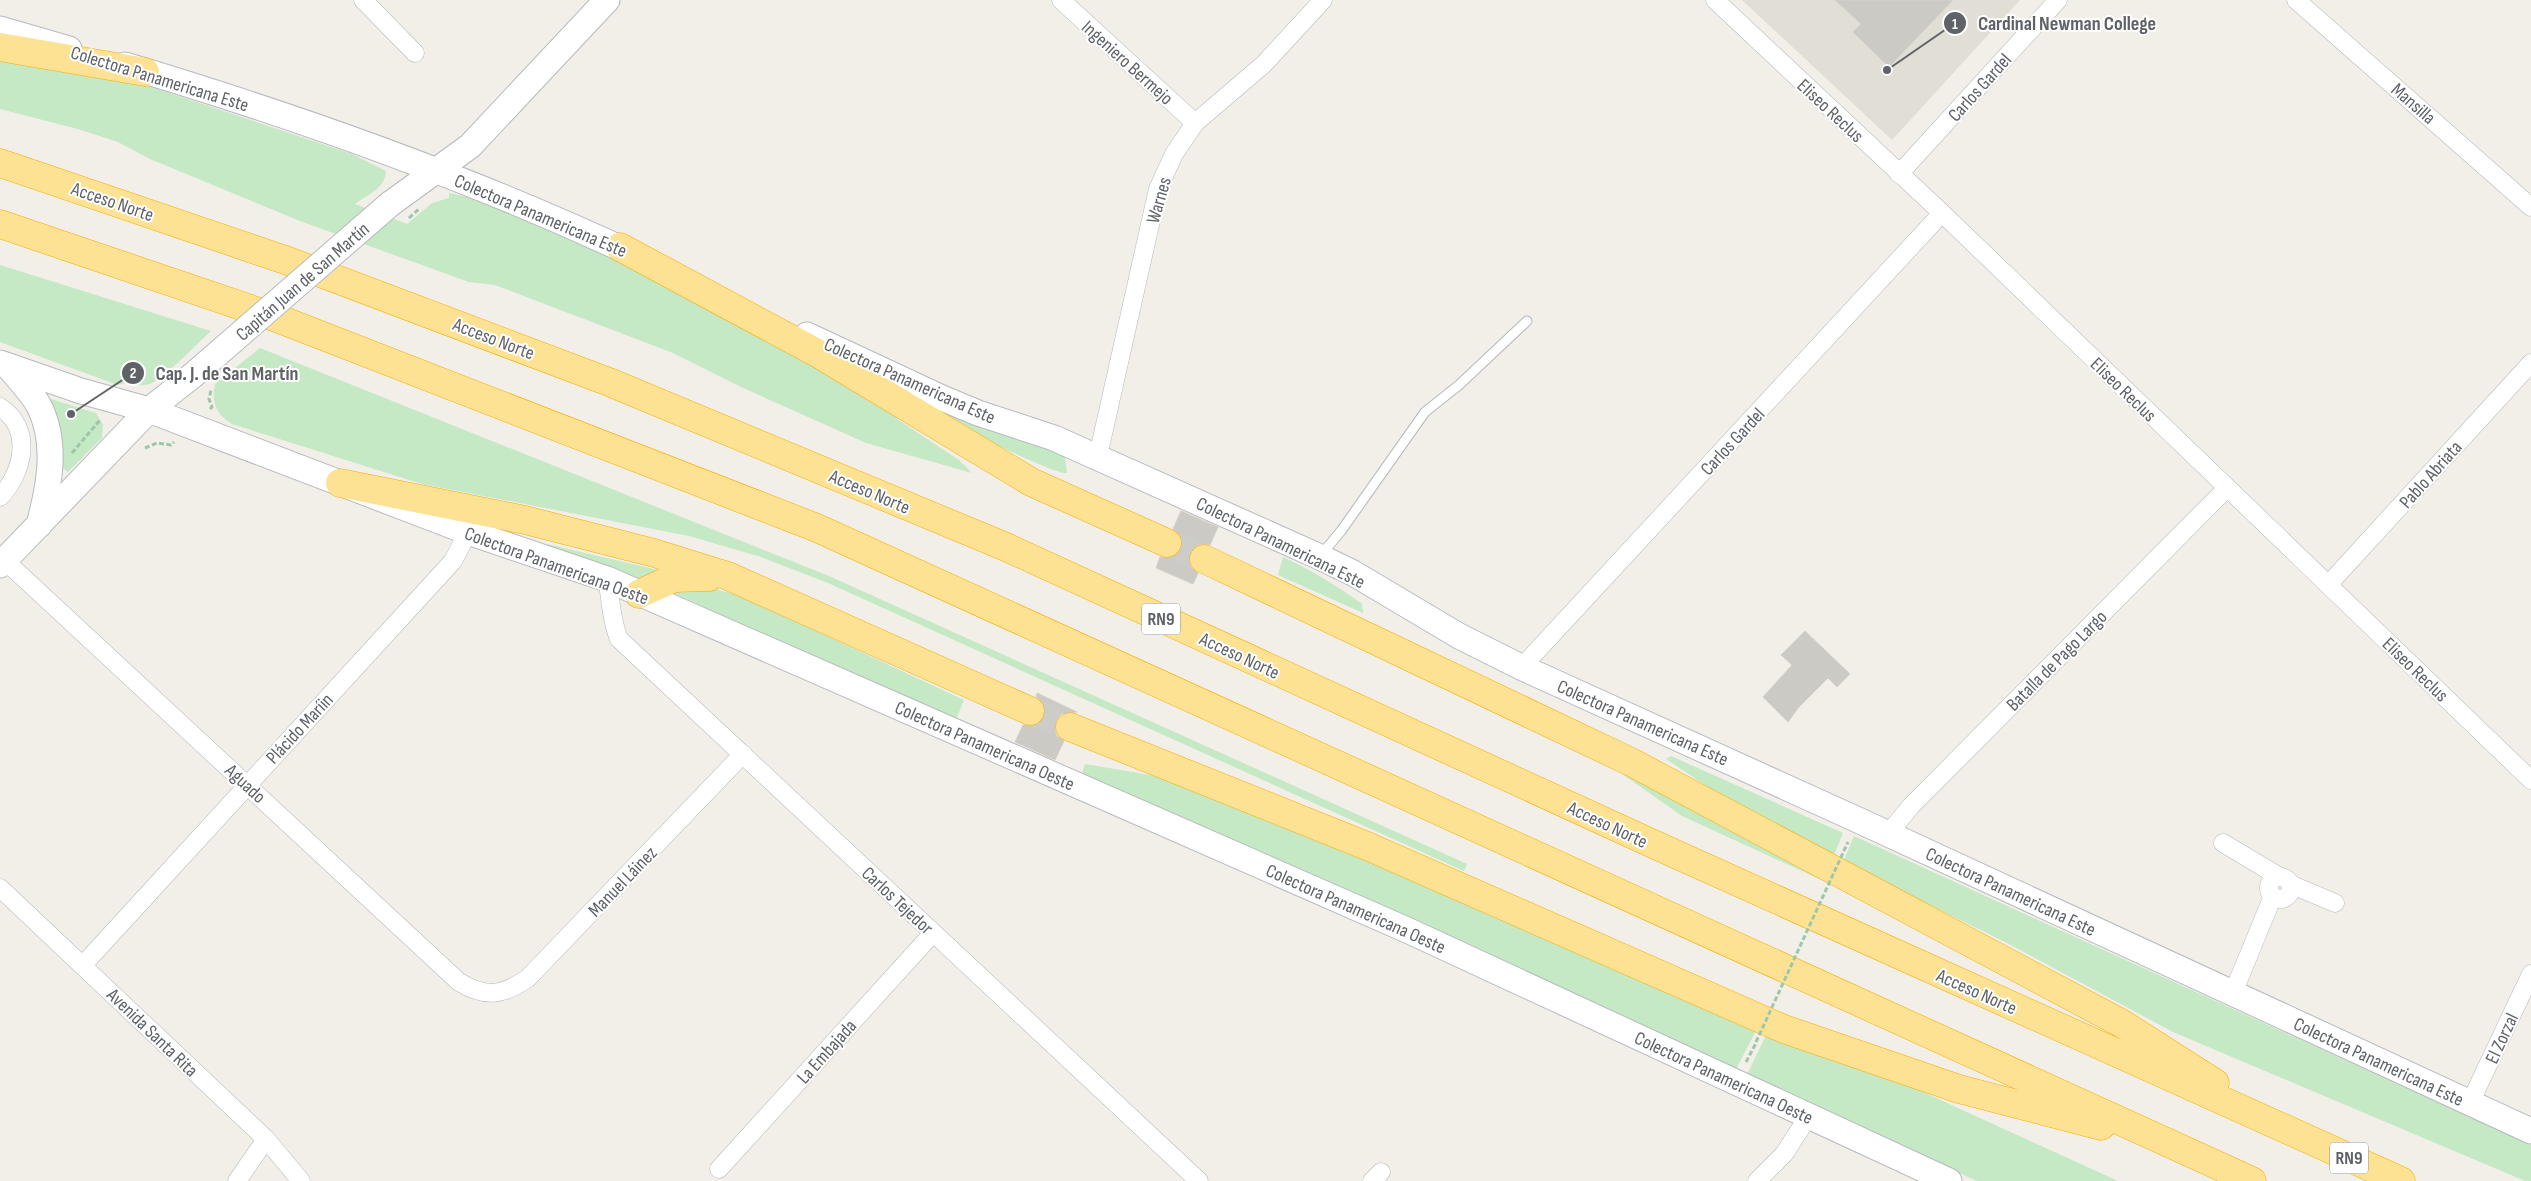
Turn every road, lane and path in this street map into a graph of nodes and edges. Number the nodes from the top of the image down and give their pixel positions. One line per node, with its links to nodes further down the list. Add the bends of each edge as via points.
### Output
1 (363, 0): 10 (street)
2 (607, 0): 14 (street, Capitán Juan de San Martín, via 470,146)
3 (1060, 0): 12 (street, Ingeniero Bermejo)
4 (1323, 0): 12 (street, Warnes, via 1264,64)
5 (1715, 0): 15 (street, Eliseo Reclus)
6 (2058, 0): 15 (street, Carlos Gardel)
7 (2296, 0): 16 (street, Mansilla)
8 (0, 28): 11 (street, Colectora Panamericana Este)
9 (0, 47): 11 (highway)
10 (415, 53)
11 (146, 72): 14 (street, Colectora Panamericana Este)
12 (1195, 123): 25 (street, Warnes, via 1174,154 1158,190)
13 (0, 163): 61 (highway, Acceso Norte / RN9, via 292,262 608,382 1006,548 1650,844)
14 (436, 171): 19 (street, Colectora Panamericana Este, via 552,216); 24 (street, Capitán Juan de San Martín, bridge, via 390,204)
15 (1899, 174): 17 (street, Eliseo Reclus)
16 (2531, 207)
17 (1942, 213): 27 (street, Eliseo Reclus); 40 (street, Carlos Gardel)
18 (0, 224): 63 (highway, via 159,276 302,328 817,528)
19 (620, 247): 25 (street, Colectora Panamericana Este, via 942,398); 31 (highway, via 819,354 1031,482)
20 (1527, 321): 32 (lane, via 1425,412)
21 (2531, 363): 37 (street, Pablo Abriata)
22 (4, 364): 24 (street, Colectora Panamericana Oeste); 29 (street, via 39,406 48,435 50,464)
23 (0, 407): 28 (street, via 12,414 18,424 21,443 16,474)
24 (149, 410): 26 (street, Colectora Panamericana Oeste); 29 (street, Capitán Juan de San Martín)
25 (1098, 456): 32 (street, Colectora Panamericana Este)
26 (340, 483): 30 (street, Colectora Panamericana Oeste); 35 (highway, via 526,520)
27 (2227, 488): 37 (street, Eliseo Reclus); 46 (street, Batalla de Pago Largo, via 1911,806)
28 (0, 497)
29 (39, 525): 34 (street, Capitán Juan de San Martín)
30 (468, 532): 36 (street, Colectora Panamericana Oeste); 45 (street, Plácido Maríin, via 453,561)
31 (1166, 543)
32 (1320, 557): 40 (street, Colectora Panamericana Este)
33 (1204, 559): 61 (highway, via 1631,762 2121,1023)
34 (2, 560): 45 (street, Aguado)
35 (728, 576): 38 (highway, via 674,578); 41 (highway)
36 (607, 579): 38 (street, Colectora Panamericana Oeste); 39 (street, Carlos Tejedor)
37 (2328, 585): 44 (street, Eliseo Reclus)
38 (639, 594): 39 (street, via 618,599); 59 (street, Colectora Panamericana Oeste, via 1407,930)
39 (613, 610): 43 (street, Carlos Tejedor, via 613,626 619,639)
40 (1522, 667): 46 (street, Colectora Panamericana Este)
41 (1030, 710)
42 (1070, 727): 63 (highway, via 1367,846 1784,1029 1959,1089)
43 (743, 754): 52 (street, Carlos Tejedor); 56 (street, Manuel Láinez, via 528,978 514,988)
44 (2531, 780)
45 (247, 784): 53 (street, Plácido Maríin); 56 (street, Aguado, via 459,982 475,991)
46 (1888, 834): 55 (street, Colectora Panamericana Este)
47 (1848, 842): 57 (path, bridge)
48 (2223, 843): 49 (street)
49 (2285, 880): 51 (street); 55 (street, via 2273,879 2269,884 2273,896)
50 (0, 888): 53 (street, Avenida Santa Rita)
51 (2335, 903)
52 (933, 933): 64 (street, La Embajada); 67 (street, Carlos Tejedor)
53 (83, 965): 62 (street, Avenida Santa Rita)
54 (2531, 974): 58 (street, El Zorzal)
55 (2233, 993): 58 (street, Colectora Panamericana Este)
56 (492, 994)
57 (1756, 1042)
58 (2470, 1103): 60 (street, Colectora Panamericana Este)
59 (1808, 1117): 68 (street, via 1784,1154); 69 (street, Colectora Panamericana Oeste)
60 (2531, 1131)
61 (2296, 1135): 71 (highway, Acceso Norte / RN9)
62 (266, 1139): 65 (street); 66 (street, Avenida Santa Rita)
63 (2173, 1145): 70 (highway)
64 (719, 1169)
65 (237, 1181)
66 (301, 1181)
67 (1199, 1181)
68 (1757, 1181)
69 (1949, 1181)
70 (2252, 1181)
71 (2401, 1181)

